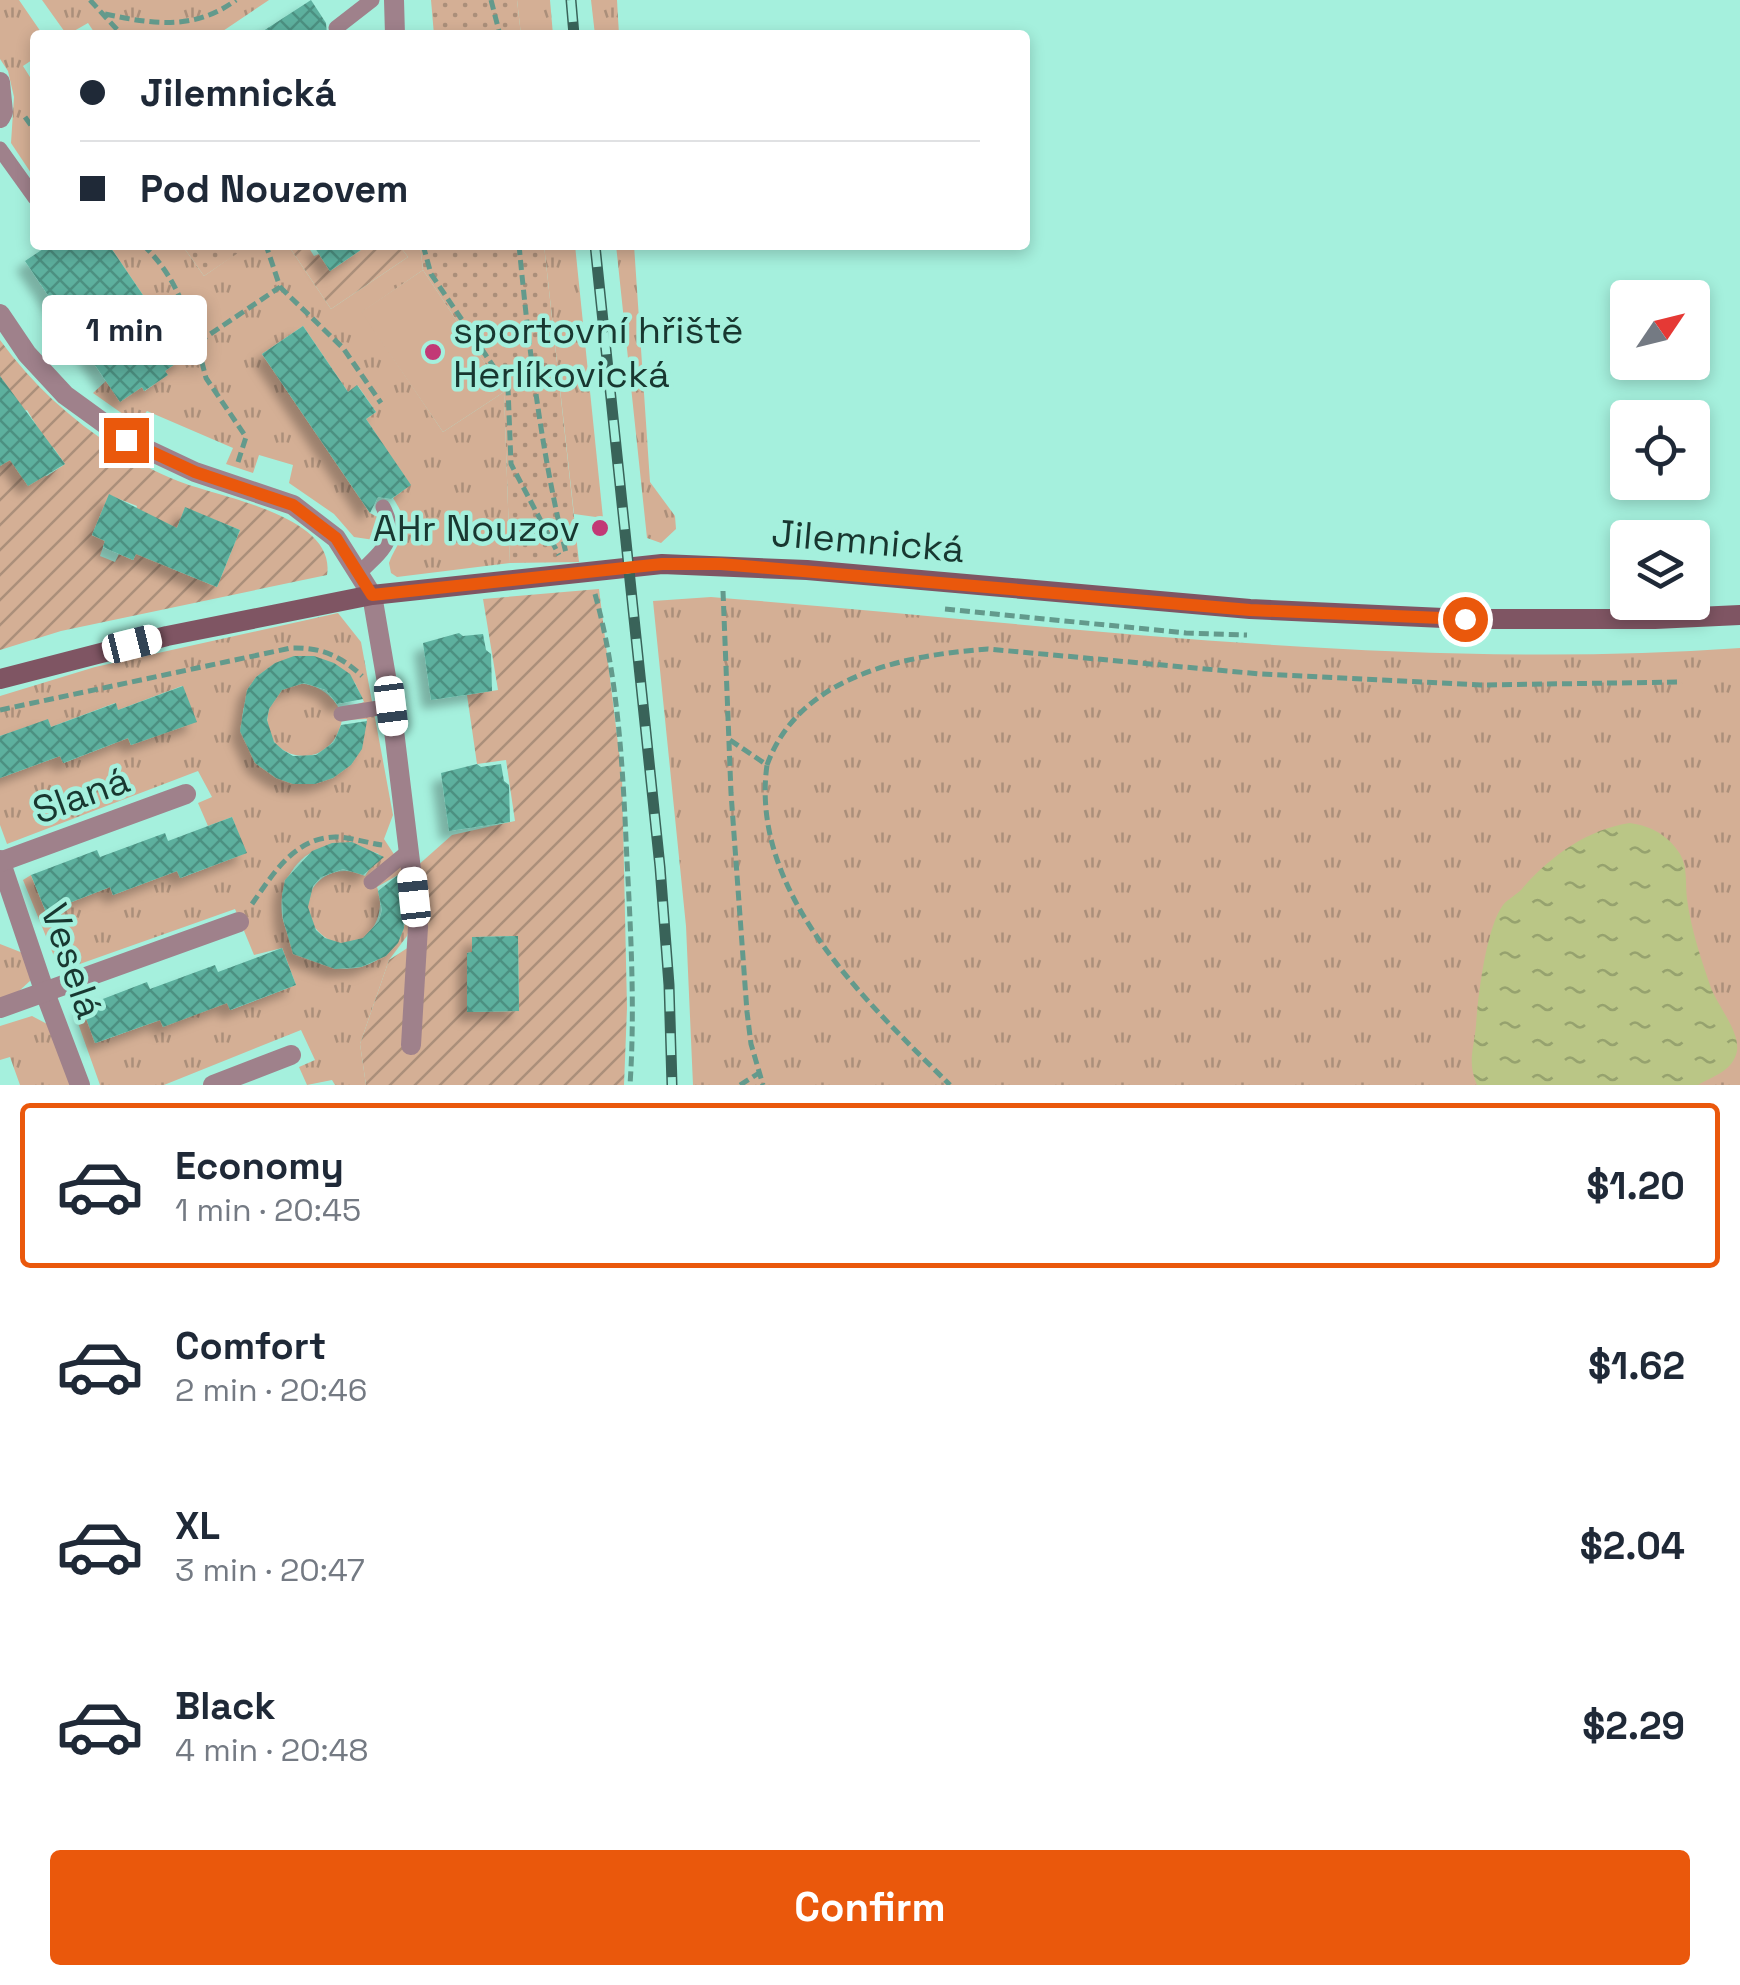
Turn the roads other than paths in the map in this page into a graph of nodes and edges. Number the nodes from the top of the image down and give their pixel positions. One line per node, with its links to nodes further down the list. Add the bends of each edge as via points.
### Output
1 (372, 0): 3 (lane)
2 (394, 0): 4 (street)
3 (336, 28)
4 (395, 30)
5 (0, 82): 6 (street)
6 (0, 118)
7 (0, 149): 8 (lane)
8 (30, 191)
9 (0, 314): 11 (street, via 65,395 126,440 293,505 336,538)
10 (383, 507): 11 (lane, via 392,524 389,539)
11 (358, 573): 12 (street)
12 (372, 595): 13 (street, Jilemnická, via 571,572 721,564 1250,610 1465,619); 14 (street, Jilemnická, via 166,636); 15 (street)
13 (1740, 615)
14 (0, 679)
15 (382, 707): 16 (lane); 18 (street)
16 (341, 714)
17 (186, 794): 19 (street, Slaná)
18 (410, 850): 20 (lane); 24 (street, via 418,927)
19 (0, 861): 22 (street, Veselá)
20 (372, 882)
21 (239, 922): 22 (street)
22 (44, 990): 23 (street); 26 (street, Veselá)
23 (0, 1008)
24 (410, 1045)
25 (291, 1055): 27 (street)
26 (80, 1085)
27 (213, 1085)

